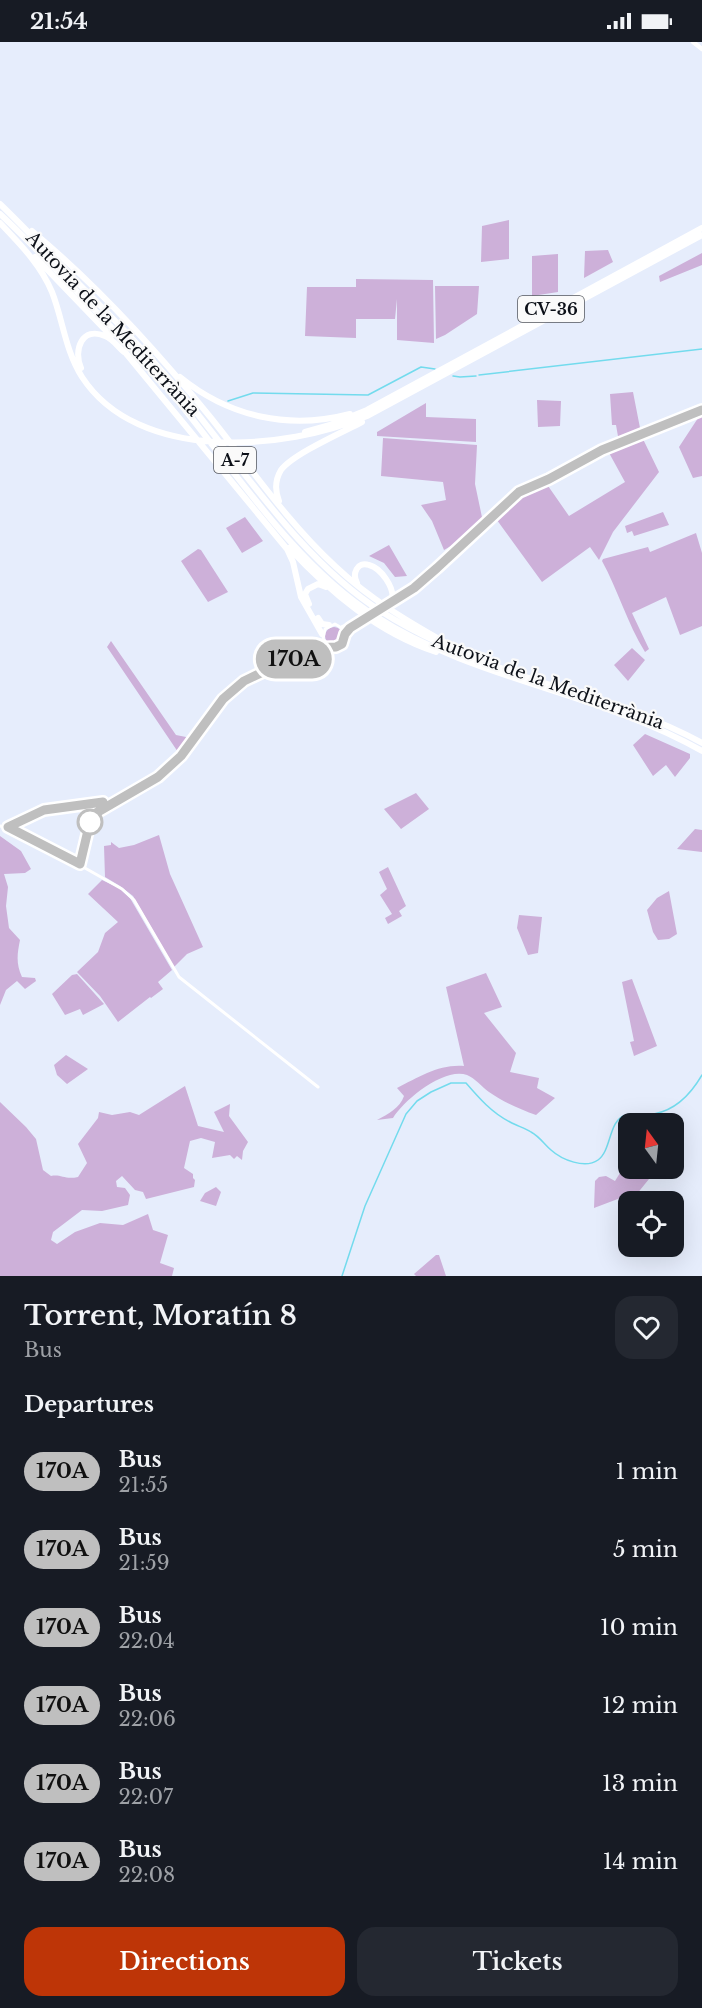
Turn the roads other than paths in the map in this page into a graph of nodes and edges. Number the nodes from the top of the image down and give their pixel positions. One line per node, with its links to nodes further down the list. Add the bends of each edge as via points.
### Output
1 (693, 42): 2 (main road)
2 (702, 49)
3 (0, 204): 5 (highway, Autovia de la Mediterrània / A-7)
4 (0, 214): 30 (highway, Autovia de la Mediterrània / A-7, via 151,369 271,518 329,580 374,616)
5 (15, 218): 11 (highway, via 61,255); 29 (highway, Autovia de la Mediterrània / A-7, via 157,365 275,511 333,573 380,611)
6 (0, 223): 9 (highway)
7 (702, 228): 13 (highway, CV-36)
8 (702, 235): 12 (highway, CV-36)
9 (17, 241): 10 (highway); 15 (highway, via 41,270 52,291 74,362 98,396 132,421)
10 (124, 352): 15 (highway, via 106,336 93,334 82,341 77,356 86,376 115,406 147,423); 18 (highway)
11 (168, 367): 13 (highway, via 216,401 278,420 339,417); 17 (highway)
12 (431, 382): 16 (highway, via 340,427 298,437); 17 (highway, via 288,463 280,472 276,487)
13 (401, 392): 16 (highway, via 367,410 312,430)
14 (702, 410): 21 (street, via 602,450 519,492)
15 (187, 436): 16 (highway)
16 (242, 441)
17 (288, 514): 19 (highway)
18 (268, 526): 20 (highway); 26 (highway, via 287,549 301,597)
19 (363, 591): 21 (highway, via 355,571 369,565 392,587); 29 (highway)
20 (333, 592): 23 (highway, via 318,584 305,594 322,624); 30 (highway, via 403,639)
21 (389, 602): 22 (street)
22 (361, 620): 24 (street); 25 (street)
23 (329, 625): 24 (street); 26 (street)
24 (341, 627): 25 (street)
25 (345, 634): 27 (street, via 342,644)
26 (322, 636): 27 (street); 28 (street)
27 (329, 646): 28 (street)
28 (314, 648): 33 (street, via 244,681 223,699 181,756 158,777 118,799)
29 (459, 652): 31 (highway, Autovia de la Mediterrània / A-7, via 627,709)
30 (472, 664): 32 (highway, Autovia de la Mediterrània / A-7, via 625,716)
31 (702, 743)
32 (702, 751)
33 (87, 804): 34 (street, via 96,804); 36 (street, via 44,810)
34 (99, 811)
35 (0, 826): 36 (street)
36 (8, 827): 37 (street, via 122,889 134,900 179,977)
37 (318, 1087)

